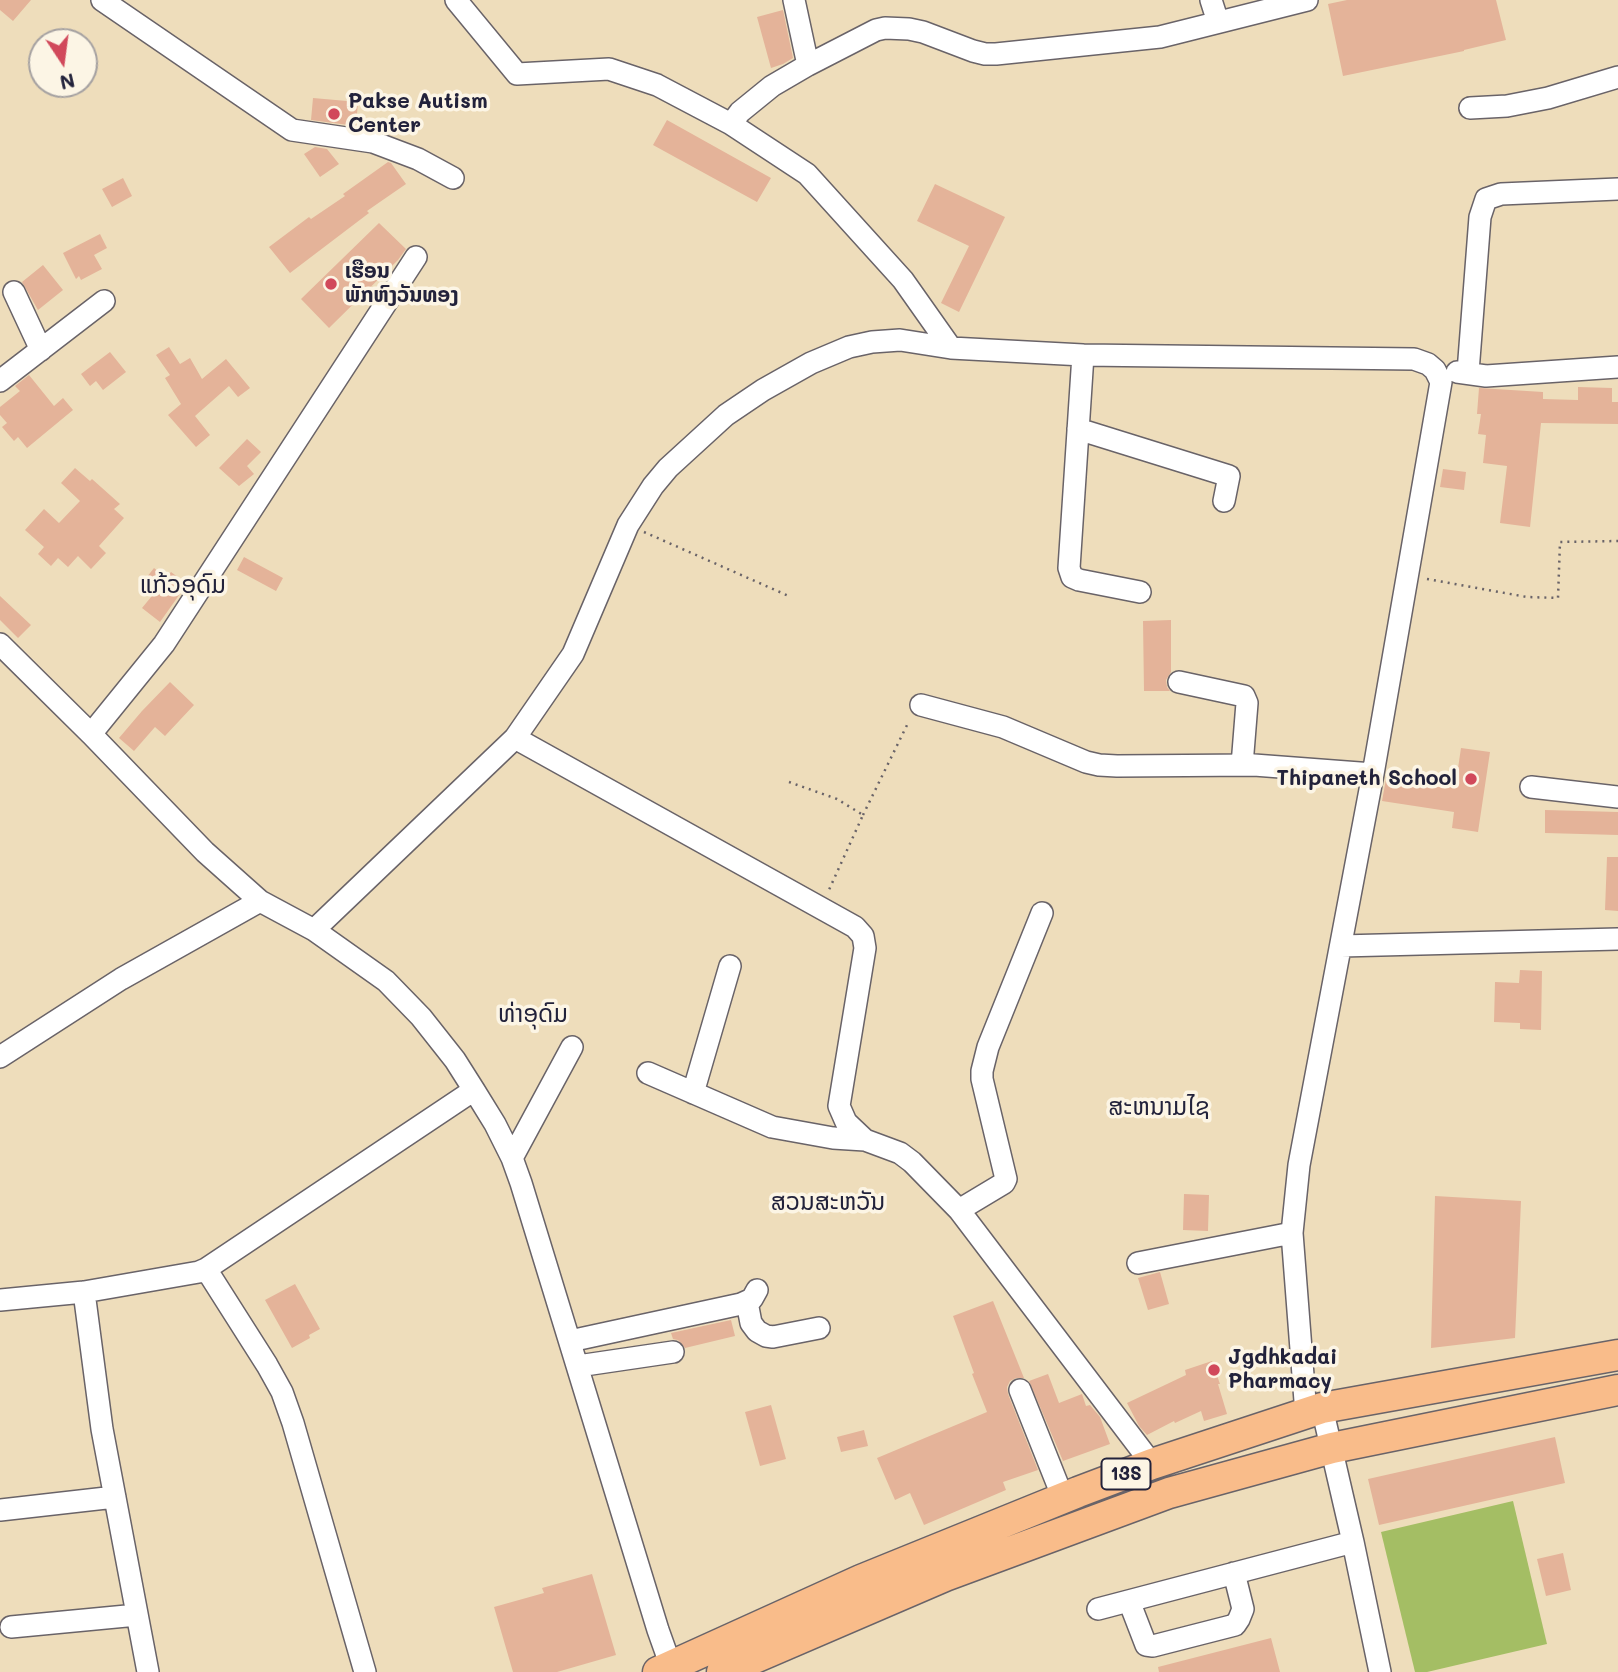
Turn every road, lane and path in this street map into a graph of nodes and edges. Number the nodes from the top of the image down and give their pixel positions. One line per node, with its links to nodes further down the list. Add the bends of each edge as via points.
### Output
1 (102, 0): 11 (street, via 292,130 373,142)
2 (456, 0): 10 (street, via 517,74 609,69 657,86)
3 (794, 0): 7 (street)
4 (1212, 0): 6 (street)
5 (1307, 0): 6 (street)
6 (1218, 22): 7 (street, via 1160,37 985,54 923,32 885,27)
7 (808, 65): 10 (street, via 772,86)
8 (1618, 77): 9 (street, via 1534,101)
9 (1470, 108)
10 (731, 124): 16 (street, via 807,174 903,280)
11 (453, 178)
12 (1618, 190): 20 (street, via 1502,194 1486,199 1480,216)
13 (416, 257): 33 (street, via 164,644)
14 (14, 292): 17 (street)
15 (104, 301): 17 (street)
16 (951, 348): 18 (street); 25 (street, via 900,340 872,342 849,346 811,363 726,415 685,451 653,486)
17 (41, 350): 21 (street)
18 (1083, 355): 22 (street, via 1414,359 1428,364); 23 (street)
19 (1618, 367): 20 (street, via 1486,376)
20 (1468, 372): 22 (street, via 1450,374)
21 (0, 381)
22 (1441, 382): 27 (street)
23 (1078, 429): 24 (street, via 1229,476); 28 (street, via 1072,577)
24 (1224, 501)
25 (628, 525): 29 (path); 34 (street, via 573,654)
26 (1618, 541): 27 (path, via 1560,542 1558,598 1527,597)
27 (1407, 575): 36 (street)
28 (1140, 592)
29 (791, 597)
30 (0, 644): 33 (street)
31 (1179, 682): 35 (street, via 1244,696)
32 (920, 705): 35 (street, via 1003,727 1099,765); 40 (path, via 915,707)
33 (91, 734): 41 (street, via 205,852)
34 (515, 738): 42 (street); 44 (street)
35 (1242, 765): 36 (street)
36 (1373, 774): 46 (street)
37 (789, 782): 40 (path, via 837,799)
38 (1531, 788): 39 (street)
39 (1618, 797)
40 (863, 816): 42 (path)
41 (260, 901): 44 (street); 49 (street, via 121,979)
42 (821, 908): 53 (street, via 863,936 865,948 839,1106 846,1122)
43 (1042, 913): 55 (street, via 982,1071 1006,1179)
44 (314, 930): 51 (street, via 386,981 421,1017)
45 (1618, 939): 46 (street)
46 (1341, 946): 56 (street, via 1299,1165)
47 (730, 967): 52 (street)
48 (572, 1047): 54 (street)
49 (0, 1057)
50 (648, 1073): 52 (street)
51 (474, 1090): 54 (street); 58 (street)
52 (693, 1093): 53 (street, via 772,1127)
53 (865, 1140): 55 (street, via 900,1153)
54 (512, 1157): 62 (street)
55 (959, 1210): 70 (street)
56 (1292, 1233): 57 (street); 68 (street)
57 (1138, 1263)
58 (206, 1269): 59 (street); 83 (street, via 282,1392)
59 (84, 1292): 60 (street); 71 (street)
60 (0, 1300)
61 (820, 1328): 62 (street, via 766,1336 751,1323 752,1296)
62 (570, 1341): 65 (street)
63 (673, 1352): 65 (street)
64 (1618, 1355): 68 (highway, 13S)
65 (578, 1366): 81 (street)
66 (1020, 1390): 72 (street)
67 (1618, 1390): 69 (highway, 13S)
68 (1314, 1411): 69 (street); 70 (highway, 13S)
69 (1332, 1448): 74 (street); 80 (highway, 13S, via 1169,1493 945,1577)
70 (1152, 1464): 72 (highway, 13S)
71 (115, 1497): 73 (street); 78 (street)
72 (1063, 1498): 81 (highway, 13S, via 862,1580)
73 (0, 1510)
74 (1353, 1542): 75 (street); 85 (street)
75 (1234, 1573): 76 (street); 76 (street, via 1243,1609 1235,1625 1146,1645)
76 (1129, 1601): 77 (street)
77 (1098, 1609)
78 (137, 1615): 79 (street); 82 (street)
79 (11, 1628)
80 (753, 1666): 84 (highway, 13S)
81 (667, 1670)
82 (148, 1672)
83 (365, 1672)
84 (722, 1672)
85 (1380, 1672)

